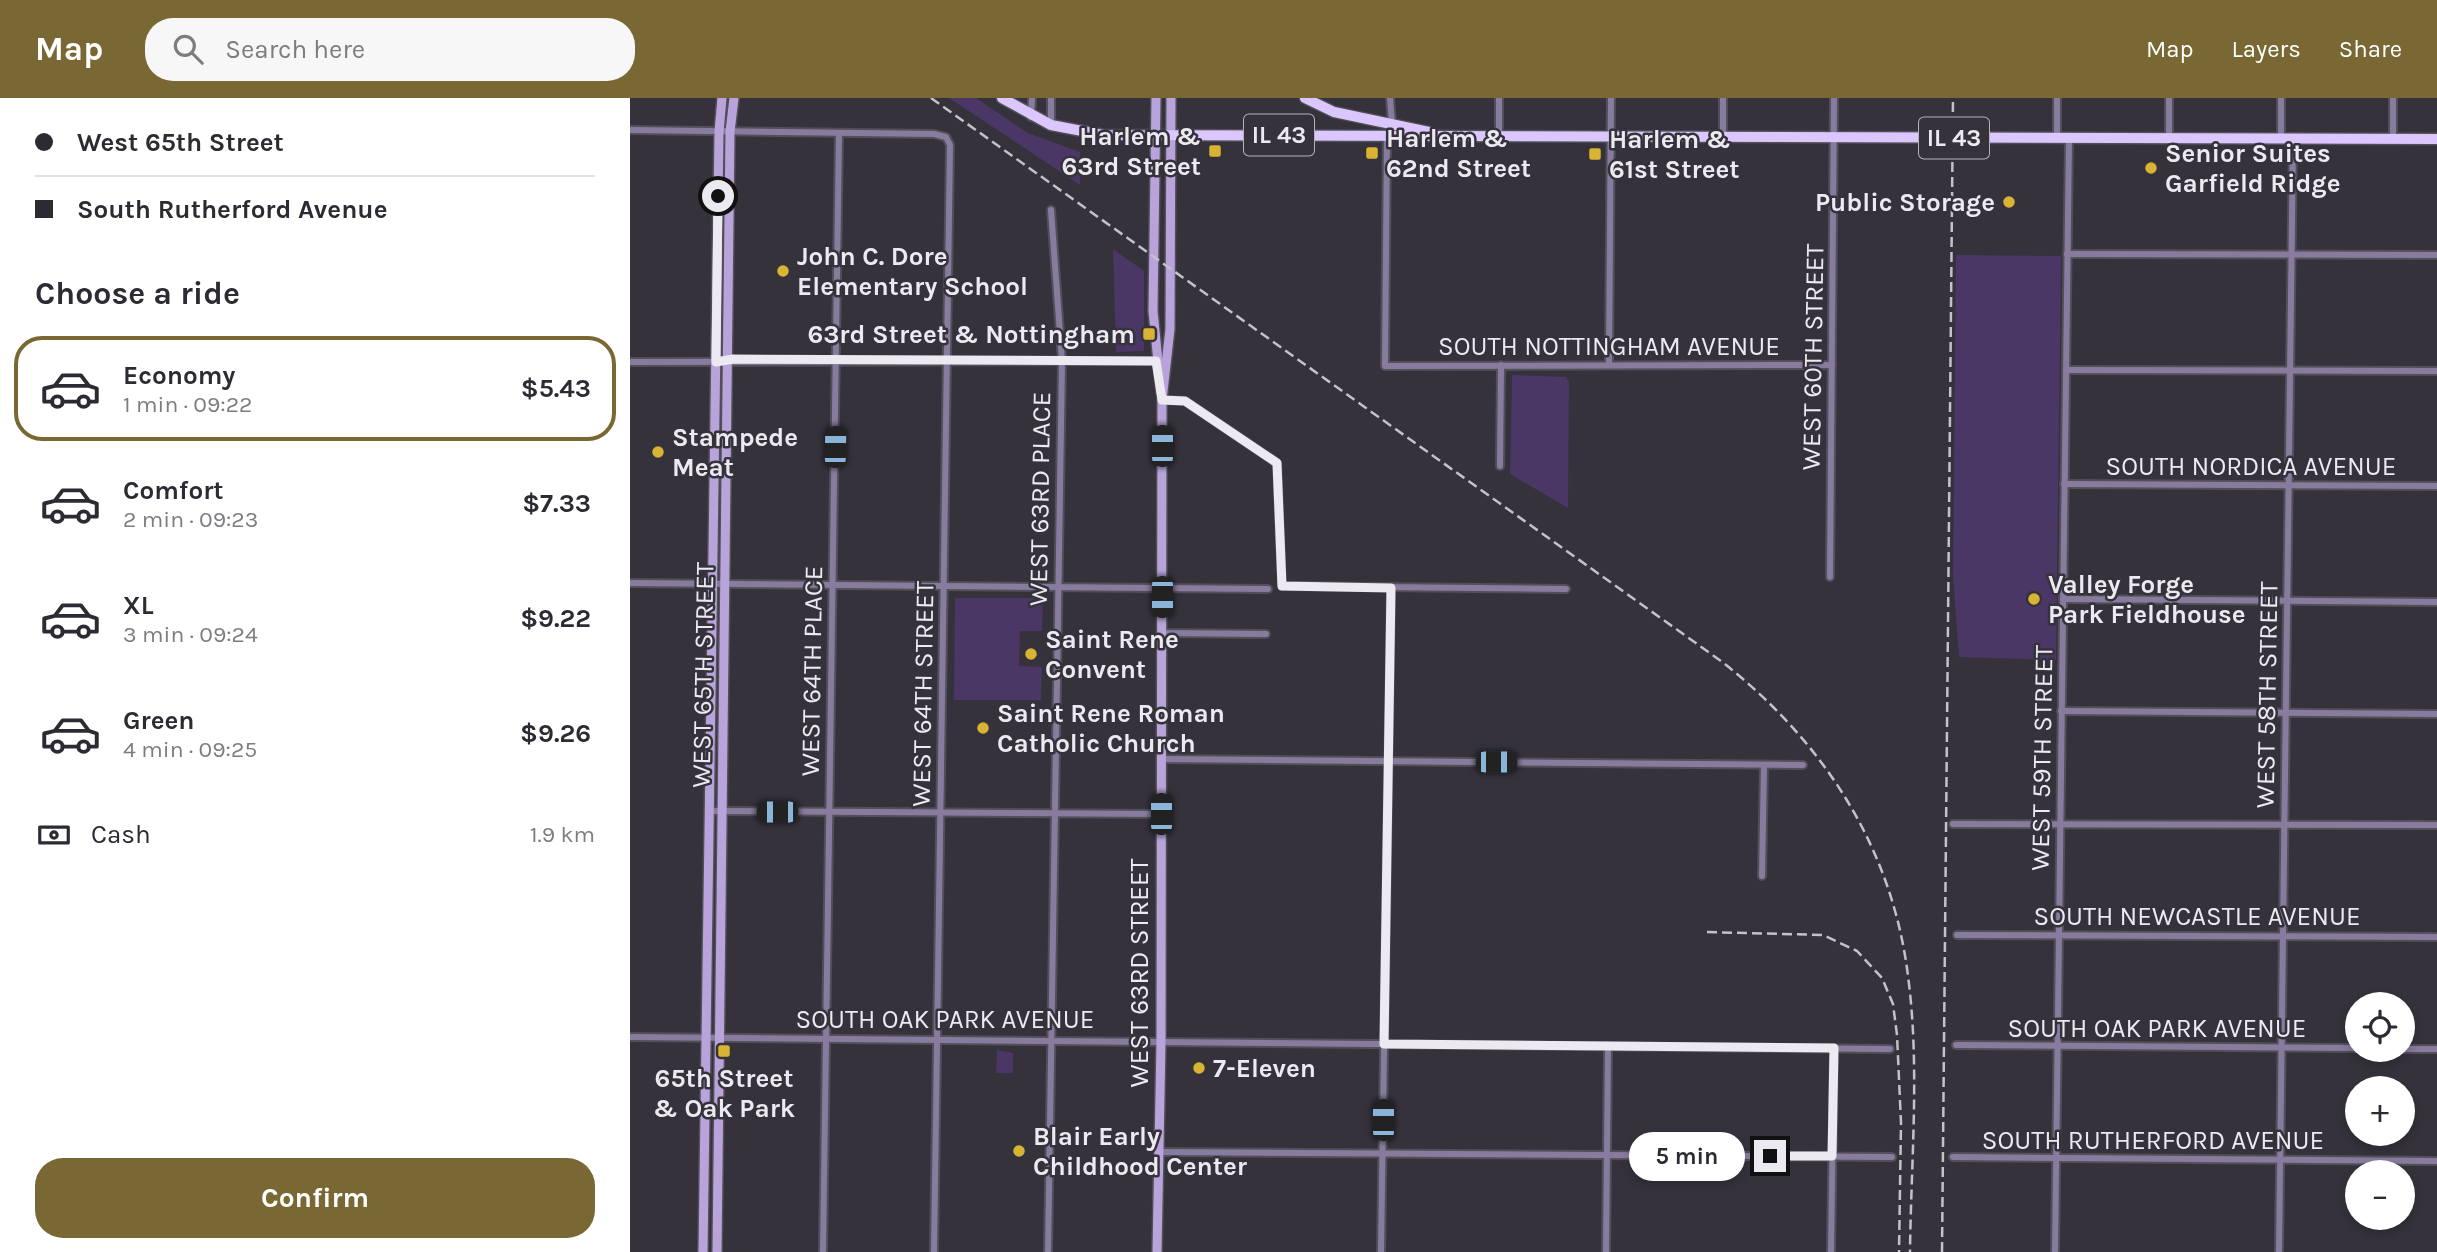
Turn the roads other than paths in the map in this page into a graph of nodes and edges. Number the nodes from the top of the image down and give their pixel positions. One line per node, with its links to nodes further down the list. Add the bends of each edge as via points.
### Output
1 (723, 98): 22 (street, WEST 65TH STREET)
2 (734, 98): 23 (street, WEST 65TH STREET)
3 (1002, 98): 18 (main road, IL 43)
4 (1032, 98): 18 (street)
5 (1051, 98): 20 (street)
6 (1156, 98): 25 (street, WEST 63RD STREET)
7 (1171, 98): 26 (street, WEST 63RD STREET)
8 (1305, 98): 19 (main road, via 1334,113)
9 (1390, 98): 19 (street)
10 (1499, 98): 29 (street)
11 (1611, 98): 30 (street)
12 (1723, 98): 31 (street)
13 (1835, 98): 32 (street, WEST 60TH STREET)
14 (2057, 98): 33 (street)
15 (2169, 98): 35 (street)
16 (2281, 98): 36 (street)
17 (2393, 98): 38 (street)
18 (1031, 117): 20 (main road, IL 43)
19 (1392, 124): 28 (main road)
20 (1051, 125): 25 (main road, IL 43, via 1103,135)
21 (630, 130): 22 (street)
22 (719, 131): 23 (street); 51 (street, WEST 65TH STREET)
23 (730, 132): 24 (street); 44 (street, WEST 65TH STREET)
24 (839, 133): 45 (street, WEST 64TH PLACE); 46 (street, WEST 64TH STREET, via 946,137 950,150)
25 (1156, 135): 26 (main road, IL 43); 48 (street, WEST 63RD STREET)
26 (1171, 135): 27 (main road, IL 43); 49 (street, WEST 63RD STREET)
27 (1387, 136): 28 (main road, IL 43); 54 (street, SOUTH NOTTINGHAM AVENUE, via 1385,366)
28 (1450, 136): 29 (main road, IL 43)
29 (1499, 136): 30 (main road, IL 43)
30 (1611, 137): 31 (main road, IL 43); 52 (street)
31 (1723, 137): 32 (main road, IL 43)
32 (1834, 138): 33 (main road, IL 43); 53 (street, WEST 60TH STREET)
33 (2057, 138): 34 (main road, IL 43)
34 (2069, 138): 35 (main road, IL 43); 41 (street, WEST 59TH STREET)
35 (2169, 139): 36 (main road, IL 43)
36 (2281, 139): 37 (main road, IL 43)
37 (2293, 139): 38 (main road, IL 43); 42 (street, WEST 58TH STREET)
38 (2393, 139): 39 (main road, IL 43)
39 (2437, 139)
40 (1051, 210): 47 (street, WEST 63RD PLACE)
41 (2067, 254): 42 (street); 55 (street, WEST 59TH STREET)
42 (2292, 255): 43 (street); 56 (street, WEST 58TH STREET)
43 (2437, 255)
44 (727, 360): 45 (street); 51 (street); 66 (street, WEST 65TH STREET)
45 (836, 360): 46 (street); 67 (street, WEST 64TH PLACE)
46 (947, 360): 47 (street); 68 (street, WEST 64TH STREET)
47 (1062, 361): 48 (street); 69 (street, WEST 63RD PLACE)
48 (1156, 361): 49 (street); 58 (street, WEST 63RD STREET)
49 (1167, 361): 58 (street, WEST 63RD STREET)
50 (630, 362): 51 (street)
51 (716, 362): 65 (street, WEST 65TH STREET)
52 (1609, 365): 53 (street, SOUTH NOTTINGHAM AVENUE); 54 (street, SOUTH NOTTINGHAM AVENUE)
53 (1832, 365): 63 (street, WEST 60TH STREET)
54 (1501, 366): 59 (street)
55 (2066, 370): 56 (street); 60 (street, WEST 59TH STREET)
56 (2290, 370): 57 (street); 61 (street, WEST 58TH STREET)
57 (2437, 371)
58 (1162, 400): 70 (street, WEST 63RD STREET); 71 (street, via 1185,401 1277,463 1282,586)
59 (1500, 466)
60 (2064, 484): 61 (street, SOUTH NORDICA AVENUE); 74 (street, WEST 59TH STREET)
61 (2289, 485): 62 (street, SOUTH NORDICA AVENUE); 75 (street, WEST 58TH STREET)
62 (2437, 486)
63 (1830, 577)
64 (630, 583): 65 (street)
65 (713, 584): 66 (street); 86 (street, WEST 65TH STREET)
66 (725, 584): 67 (street); 87 (street, WEST 65TH STREET)
67 (833, 585): 68 (street); 88 (street, WEST 64TH PLACE)
68 (944, 586): 69 (street); 89 (street, WEST 64TH STREET)
69 (1057, 587): 70 (street); 90 (street, WEST 63RD PLACE)
70 (1162, 588): 72 (street); 77 (street, WEST 63RD STREET)
71 (1391, 588): 73 (street); 83 (street)
72 (1268, 589)
73 (1566, 589)
74 (2063, 599): 75 (street); 79 (street, WEST 59TH STREET)
75 (2287, 601): 76 (street); 80 (street, WEST 58TH STREET)
76 (2437, 602)
77 (1162, 633): 78 (street); 82 (street, WEST 63RD STREET)
78 (1266, 634)
79 (2061, 710): 80 (street); 93 (street, WEST 59TH STREET)
80 (2286, 712): 81 (street); 94 (street, WEST 58TH STREET)
81 (2437, 714)
82 (1161, 760): 83 (street); 91 (street, WEST 63RD STREET)
83 (1389, 761): 84 (street); 108 (street)
84 (1764, 765): 85 (street); 96 (street)
85 (1803, 765)
86 (709, 811): 87 (street); 102 (street, WEST 65TH STREET)
87 (722, 811): 88 (street); 103 (street, WEST 65TH STREET)
88 (830, 812): 89 (street); 104 (street, WEST 64TH PLACE)
89 (941, 813): 90 (street); 105 (street, WEST 64TH STREET)
90 (1054, 814): 91 (street); 106 (street, WEST 63RD PLACE)
91 (1161, 814): 107 (street, WEST 63RD STREET)
92 (1954, 824): 93 (street)
93 (2060, 824): 94 (street); 98 (street, WEST 59TH STREET)
94 (2284, 825): 95 (street); 99 (street, WEST 58TH STREET)
95 (2437, 825)
96 (1762, 876)
97 (1957, 934): 98 (street, SOUTH NEWCASTLE AVENUE)
98 (2059, 934): 99 (street, SOUTH NEWCASTLE AVENUE); 111 (street, WEST 59TH STREET)
99 (2283, 936): 100 (street, SOUTH NEWCASTLE AVENUE); 113 (street, WEST 58TH STREET)
100 (2437, 937)
101 (630, 1037): 102 (street, SOUTH OAK PARK AVENUE)
102 (705, 1037): 103 (street, SOUTH OAK PARK AVENUE); 127 (street, WEST 65TH STREET)
103 (719, 1037): 104 (street, SOUTH OAK PARK AVENUE); 128 (street, WEST 65TH STREET)
104 (826, 1038): 105 (street, SOUTH OAK PARK AVENUE); 129 (street, WEST 64TH PLACE)
105 (937, 1038): 106 (street, SOUTH OAK PARK AVENUE); 130 (street, WEST 64TH STREET)
106 (1051, 1040): 107 (street, SOUTH OAK PARK AVENUE); 131 (street, WEST 63RD PLACE)
107 (1161, 1042): 108 (street, SOUTH OAK PARK AVENUE); 118 (street, WEST 63RD STREET)
108 (1384, 1044): 110 (street, SOUTH OAK PARK AVENUE); 119 (street)
109 (1956, 1045): 111 (street, SOUTH OAK PARK AVENUE)
110 (1608, 1046): 112 (street, SOUTH OAK PARK AVENUE); 120 (street)
111 (2057, 1047): 113 (street, SOUTH OAK PARK AVENUE); 124 (street, WEST 59TH STREET)
112 (1834, 1048): 115 (street, SOUTH OAK PARK AVENUE); 121 (street)
113 (2282, 1048): 114 (street, SOUTH OAK PARK AVENUE); 125 (street, WEST 58TH STREET)
114 (2345, 1048)
115 (1890, 1049)
116 (2415, 1049): 117 (street)
117 (2437, 1049)
118 (1159, 1152): 119 (street); 132 (street, WEST 63RD STREET)
119 (1382, 1154): 120 (street); 133 (street)
120 (1607, 1154): 121 (street); 134 (street)
121 (1832, 1156): 122 (street); 135 (street)
122 (1892, 1157)
123 (1953, 1157): 124 (street, SOUTH RUTHERFORD AVENUE)
124 (2056, 1158): 125 (street, SOUTH RUTHERFORD AVENUE); 136 (street, WEST 59TH STREET)
125 (2280, 1160): 126 (street, SOUTH RUTHERFORD AVENUE); 137 (street, WEST 58TH STREET)
126 (2437, 1161)
127 (703, 1252)
128 (717, 1252)
129 (823, 1252)
130 (934, 1252)
131 (1048, 1252)
132 (1157, 1252)
133 (1381, 1252)
134 (1606, 1252)
135 (1831, 1252)
136 (2054, 1252)
137 (2279, 1252)

